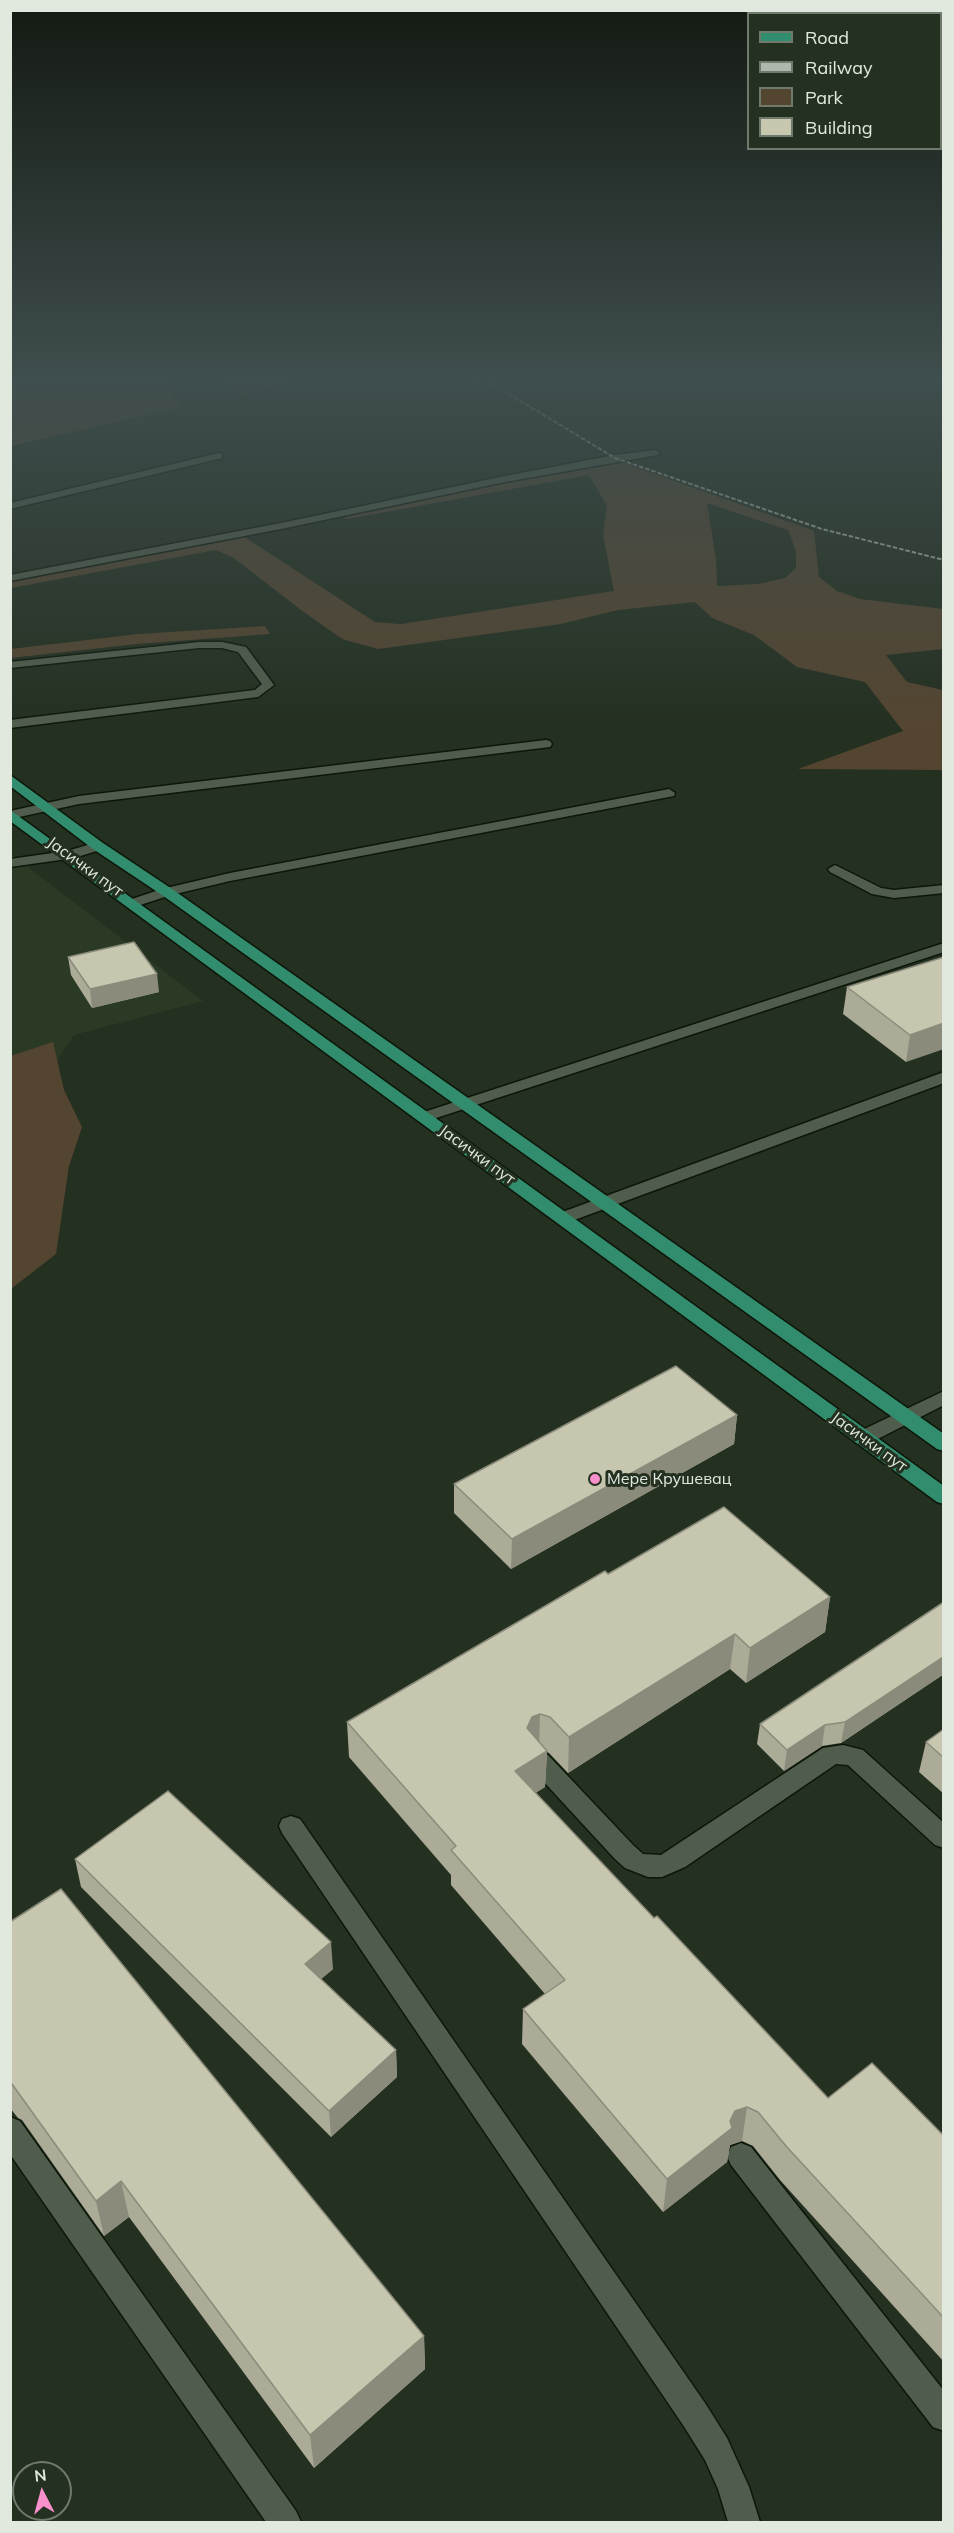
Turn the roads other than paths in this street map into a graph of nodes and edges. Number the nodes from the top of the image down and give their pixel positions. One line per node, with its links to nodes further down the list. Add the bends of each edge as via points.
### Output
1 (55, 495): 3 (lane)
2 (430, 495): 4 (lane)
3 (10, 506)
4 (10, 578)
5 (10, 665): 6 (lane, via 222,645 242,649 268,685 258,693)
6 (10, 724)
7 (546, 744): 10 (lane)
8 (10, 779): 10 (main road, Јасички пут)
9 (669, 793): 17 (lane)
10 (46, 806): 11 (lane); 12 (main road, Јасички пут)
11 (11, 814): 13 (main road, Јасички пут)
12 (98, 846): 13 (lane); 17 (main road, Јасички пут)
13 (69, 855): 14 (lane); 18 (main road, Јасички пут)
14 (10, 863)
15 (835, 869): 16 (lane, via 877,891 894,894)
16 (944, 889)
17 (167, 892): 18 (lane); 21 (main road, Јасички пут)
18 (134, 903): 22 (main road, Јасички пут)
19 (944, 947): 21 (lane)
20 (944, 1077): 23 (lane)
21 (465, 1105): 22 (lane); 23 (main road, Јасички пут)
22 (424, 1117): 24 (main road, Јасички пут)
23 (603, 1202): 24 (lane); 26 (main road, Јасички пут)
24 (563, 1218): 27 (main road, Јасички пут)
25 (944, 1397): 26 (lane)
26 (904, 1415): 27 (lane); 28 (main road, Јасички пут)
27 (862, 1438): 29 (main road, Јасички пут)
28 (944, 1444)
29 (944, 1497)
30 (540, 1762): 32 (lane, via 624,1852 648,1866 676,1860 837,1754 855,1756)
31 (291, 1826): 37 (lane, via 694,2414 716,2449)
32 (944, 1838)
33 (10, 2130): 36 (lane)
34 (741, 2156): 35 (lane)
35 (944, 2416)
36 (285, 2523)
37 (744, 2523)

